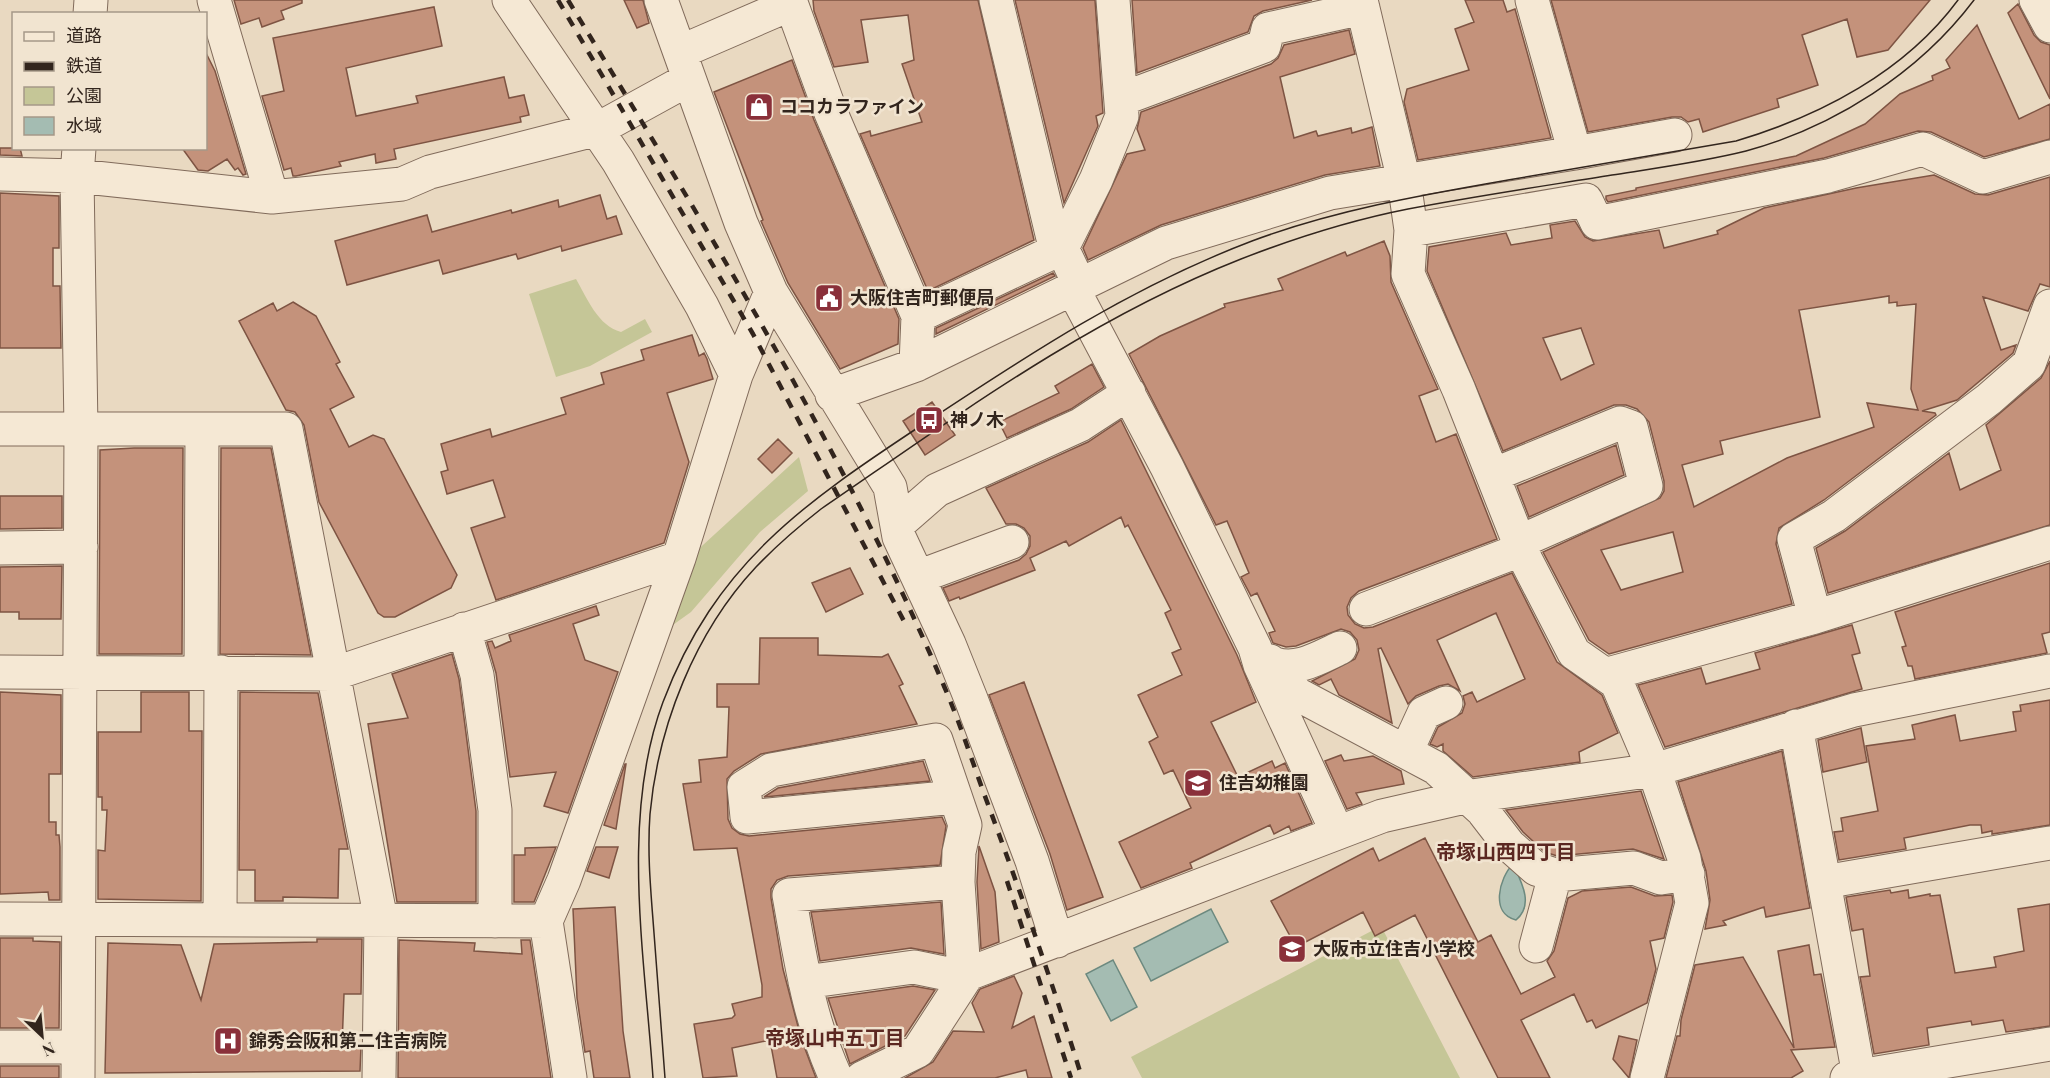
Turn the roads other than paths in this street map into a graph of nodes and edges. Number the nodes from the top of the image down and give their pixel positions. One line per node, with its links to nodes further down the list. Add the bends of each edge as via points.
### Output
1 (214, 0): 20 (street)
2 (509, 0): 13 (street)
3 (661, 0): 11 (street)
4 (996, 0): 22 (street)
5 (1113, 0): 12 (street)
6 (1532, 0): 15 (street)
7 (2036, 0): 10 (street)
8 (790, 2): 11 (street); 26 (street, via 831,113)
9 (1362, 4): 12 (street, via 1268,29 1264,46); 19 (street)
10 (2050, 26)
11 (685, 66): 13 (street); 24 (street, via 741,223)
12 (1122, 99): 22 (street, via 1122,116 1100,169)
13 (598, 129): 20 (street, via 430,172 402,184); 28 (street, via 702,306)
14 (1675, 135): 15 (street)
15 (1575, 153): 19 (street)
16 (2050, 157): 21 (street, via 1983,177 1923,149 1828,176 1597,223 1586,201)
17 (78, 162): 18 (street); 20 (street); 32 (street)
18 (0, 174)
19 (1404, 181): 21 (street); 23 (street, via 1330,193 1166,243)
20 (272, 196)
21 (1411, 230): 34 (street, via 1408,274)
22 (1059, 250): 23 (street); 26 (street)
23 (1076, 288): 27 (street); 29 (street)
24 (771, 292): 28 (street); 30 (street)
25 (2050, 306): 44 (street, via 2029,364 1989,399 1834,516 1794,539)
26 (918, 316): 27 (street)
27 (916, 365): 30 (street)
28 (736, 375): 41 (street)
29 (1129, 393): 35 (street, via 1080,424 938,490); 47 (street)
30 (832, 395): 35 (street, via 890,488)
31 (0, 429): 32 (street)
32 (81, 429): 33 (street); 39 (street)
33 (202, 430): 51 (street); 52 (street, via 286,429)
34 (1493, 475): 38 (street); 38 (street, via 1620,423 1631,427 1646,486)
35 (898, 524): 42 (street, via 899,537)
36 (1012, 542): 42 (street)
37 (2050, 543): 44 (street)
38 (1522, 545): 43 (street); 53 (street, via 1574,653)
39 (81, 547): 40 (street); 48 (street)
40 (0, 548)
41 (680, 558): 45 (street); 71 (street)
42 (918, 578): 72 (street, via 988,744 1032,861)
43 (1366, 609)
44 (1815, 617): 53 (street)
45 (464, 629): 52 (street); 70 (street, via 477,675 495,810)
46 (1340, 648): 47 (street, via 1302,665 1283,667)
47 (1265, 656): 56 (street, via 1297,694); 60 (street, via 1260,665)
48 (81, 671): 50 (street); 51 (street); 67 (street)
49 (2050, 671): 55 (street, via 1854,710)
50 (0, 672)
51 (211, 672): 52 (street); 68 (street)
52 (333, 674): 69 (street)
53 (1608, 674): 57 (street, via 1617,683)
54 (1446, 703): 56 (street, via 1424,713)
55 (1796, 726): 57 (street); 65 (street)
56 (1407, 750): 59 (street, via 1436,768)
57 (1654, 770): 59 (street); 62 (street)
58 (955, 797): 58 (street, via 936,740 771,770 744,787 747,817); 64 (street, via 965,825)
59 (1465, 797): 60 (street, via 1382,816); 63 (street, via 1536,869)
60 (1337, 832): 72 (street)
61 (2050, 843): 65 (street)
62 (1688, 874): 63 (street, via 1661,878 1634,868); 85 (street, via 1692,903)
63 (1555, 875): 73 (street)
64 (958, 882): 74 (street, via 963,958); 75 (street, via 789,895)
65 (1824, 882): 80 (street)
66 (0, 920): 67 (street)
67 (79, 920): 68 (street); 78 (street)
68 (220, 920): 69 (street)
69 (381, 920): 70 (street); 81 (street)
70 (495, 921): 71 (street)
71 (546, 921): 82 (street)
72 (1056, 941): 74 (street)
73 (1536, 946)
74 (968, 974): 75 (street, via 914,967); 79 (street)
75 (805, 982): 83 (street, via 817,1034)
76 (2050, 1044): 80 (street)
77 (0, 1047): 78 (street)
78 (78, 1063)
79 (910, 1068): 84 (street)
80 (1853, 1077)
81 (379, 1078)
82 (570, 1078)
83 (836, 1078)
84 (862, 1078)
85 (1647, 1078)

